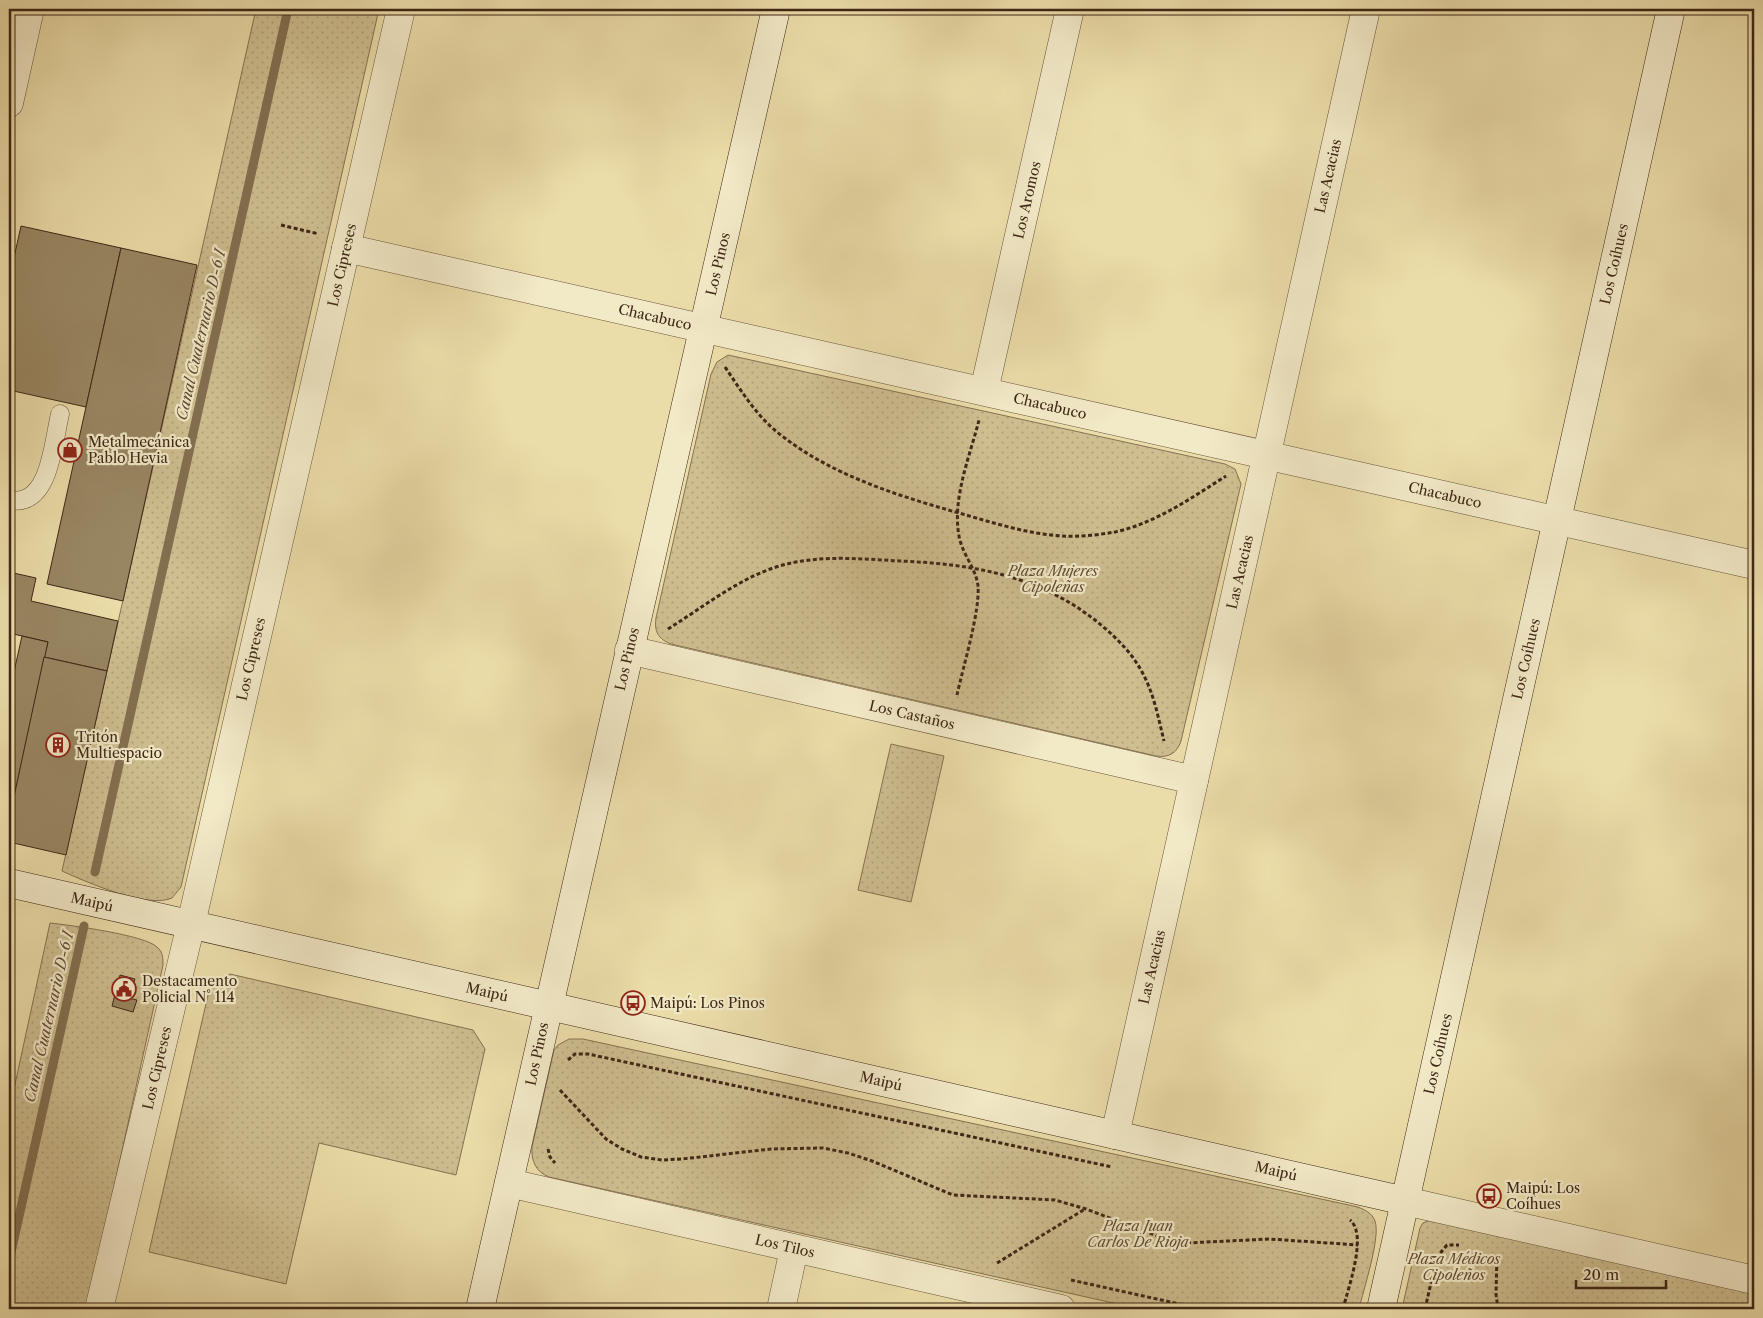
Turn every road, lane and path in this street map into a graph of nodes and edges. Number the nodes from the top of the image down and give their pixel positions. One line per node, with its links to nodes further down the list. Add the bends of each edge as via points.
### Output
1 (30, 9): 7 (street)
2 (401, 9): 10 (street, Los Cipreses)
3 (776, 9): 11 (street, Los Pinos)
4 (1070, 9): 15 (street, Los Aromos)
5 (1366, 9): 20 (street, Las Acacias)
6 (1671, 9): 24 (street, Los Coíhues)
7 (9, 103)
8 (281, 225): 9 (path, via 321,234)
9 (319, 244)
10 (346, 248): 11 (street, Chacabuco); 33 (street, Los Cipreses)
11 (703, 328): 15 (street, Chacabuco); 28 (street, Los Pinos)
12 (729, 364): 13 (path)
13 (725, 366): 14 (path); 23 (path, via 753,408 798,446 850,476)
14 (721, 370)
15 (984, 391): 20 (street, Chacabuco)
16 (60, 414): 22 (lane, via 42,486 30,499)
17 (970, 416): 18 (path)
18 (980, 418): 19 (path); 23 (path)
19 (989, 420)
20 (1266, 455): 24 (street, Chacabuco); 31 (street, Las Acacias)
21 (1226, 476): 23 (path, via 1147,522 1097,534 1063,536 1037,533)
22 (9, 500)
23 (957, 513): 26 (path, via 961,545)
24 (1557, 520): 25 (street, Chacabuco); 42 (street, Los Coíhues)
25 (1754, 565)
26 (971, 566): 27 (path, via 848,558 787,564 752,577); 29 (path, via 978,587 976,607 956,698); 30 (path, via 1017,577 1056,595 1089,615 1117,638 1146,680 1162,742)
27 (668, 629)
28 (629, 650): 31 (street, Los Castaños); 34 (street, Los Pinos)
29 (965, 700)
30 (1169, 736)
31 (1194, 780): 39 (street, Las Acacias)
32 (9, 883): 33 (street, Maipú)
33 (191, 924): 34 (street, Maipú); 53 (street, Los Cipreses)
34 (548, 1006): 39 (street, Maipú); 41 (street, Los Pinos)
35 (566, 1066): 40 (path, via 575,1054 588,1054)
36 (562, 1082): 37 (path)
37 (560, 1090): 38 (path); 43 (path, via 606,1139 640,1157 682,1160 771,1149 823,1148 872,1161 953,1195 1039,1198)
38 (558, 1099)
39 (1115, 1135): 42 (street, Maipú)
40 (1114, 1167)
41 (509, 1183): 47 (street, Los Tilos); 54 (street, Los Pinos)
42 (1405, 1201): 52 (street, Maipú); 58 (street, Los Coíhues)
43 (1086, 1209): 45 (path, via 1151,1235 1186,1243 1269,1240); 51 (path)
44 (1346, 1218): 45 (path, via 1356,1226)
45 (1358, 1245): 57 (path)
46 (1468, 1247): 59 (path, via 1447,1245 1439,1253)
47 (794, 1249): 55 (street); 56 (street, Los Tilos)
48 (1487, 1252): 49 (path)
49 (1497, 1254): 50 (path); 60 (path)
50 (1506, 1256)
51 (997, 1263)
52 (1754, 1280)
53 (99, 1309)
54 (480, 1309)
55 (781, 1309)
56 (1061, 1309)
57 (1343, 1309)
58 (1381, 1309)
59 (1425, 1309)
60 (1498, 1309)

